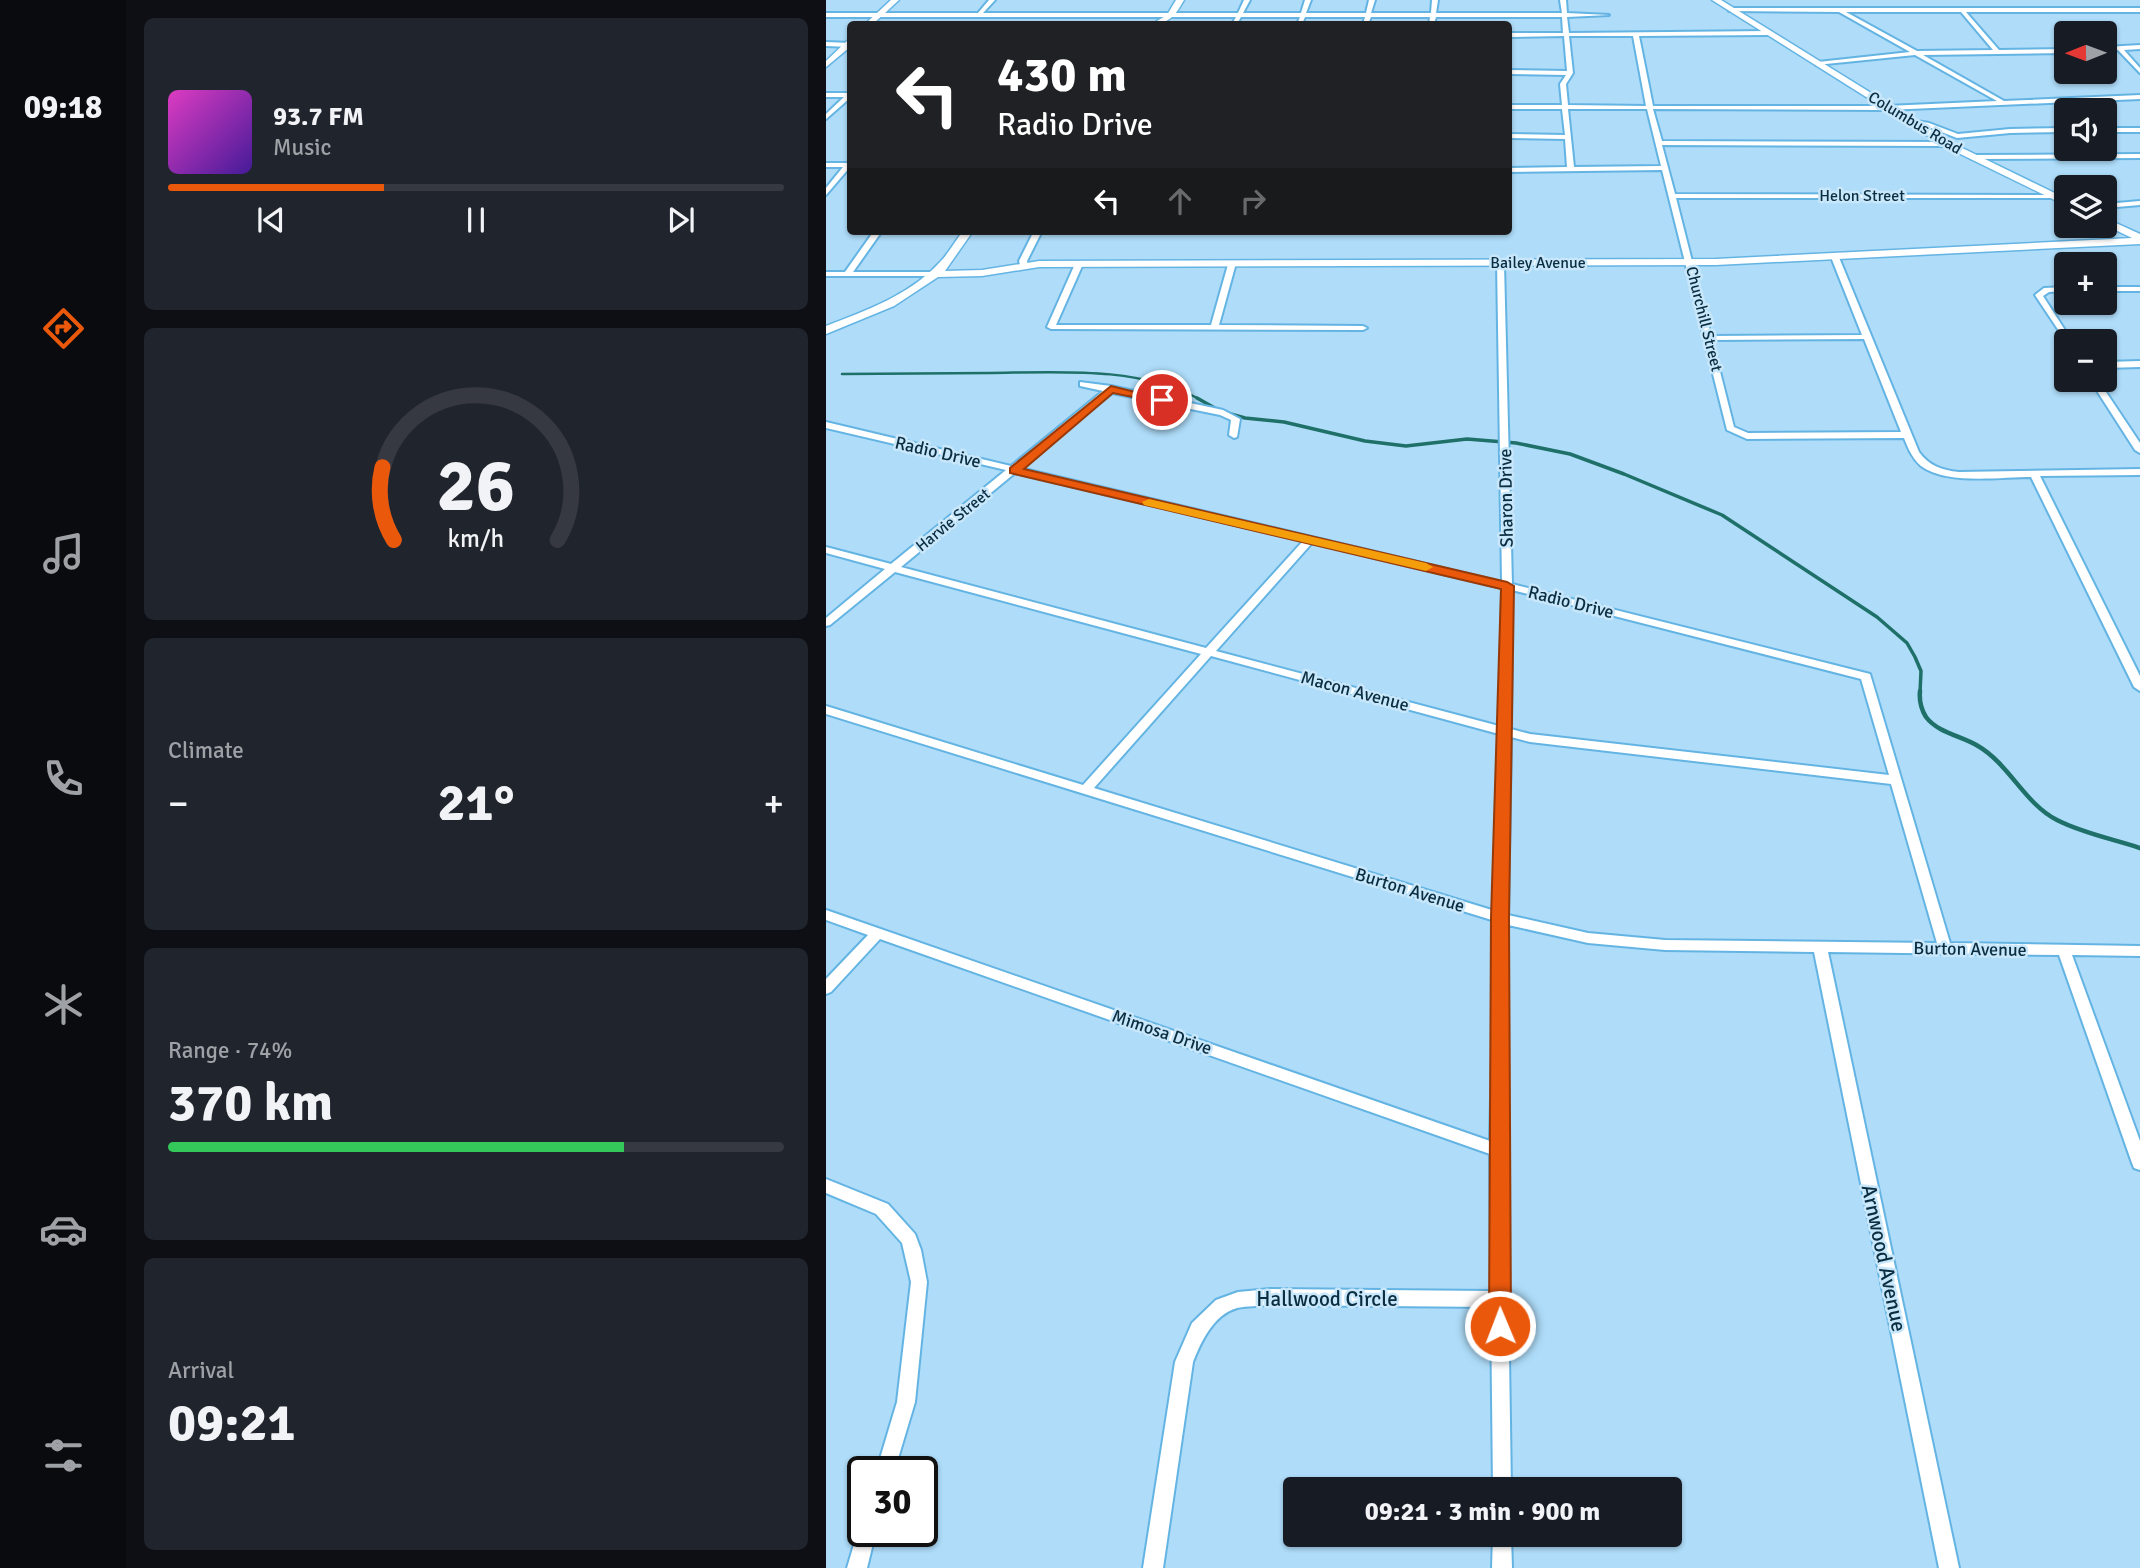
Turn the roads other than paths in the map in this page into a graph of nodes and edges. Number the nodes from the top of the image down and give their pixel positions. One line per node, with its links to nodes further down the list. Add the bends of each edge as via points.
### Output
1 (895, 0): 27 (street)
2 (992, 0): 28 (street)
3 (1180, 0): 25 (street)
4 (1247, 0): 29 (street)
5 (1308, 0): 30 (street)
6 (1372, 0): 31 (street)
7 (1435, 0): 32 (street)
8 (1563, 0): 36 (street)
9 (1716, 0): 16 (street, Columbus Road)
10 (1797, 0): 17 (street)
11 (1862, 0): 19 (street)
12 (1929, 0): 20 (street)
13 (1995, 0): 22 (street)
14 (2062, 0): 23 (street)
15 (2127, 0): 24 (street)
16 (1731, 10): 17 (street); 45 (street, Columbus Road)
17 (1802, 10): 18 (street)
18 (1841, 10): 19 (street); 56 (street)
19 (1868, 10): 20 (street)
20 (1936, 10): 21 (street)
21 (1962, 10): 22 (street); 54 (street)
22 (2004, 10): 23 (street)
23 (2071, 10): 24 (street)
24 (2140, 11)
25 (1172, 14): 29 (street); 35 (street); 40 (street)
26 (826, 15): 27 (street)
27 (879, 15): 28 (street); 37 (street)
28 (979, 15): 34 (street)
29 (1240, 15): 30 (street); 41 (street)
30 (1303, 15): 31 (street); 42 (street)
31 (1369, 15): 32 (street); 43 (street)
32 (1433, 15): 36 (street); 44 (street)
33 (1606, 15): 36 (street)
34 (1039, 16): 35 (street); 38 (street)
35 (1094, 16): 39 (street)
36 (1564, 16): 47 (street)
37 (872, 21)
38 (1035, 21)
39 (1096, 21)
40 (1161, 21)
41 (1237, 21)
42 (1301, 21)
43 (1367, 21)
44 (1432, 21)
45 (1768, 33): 48 (street); 57 (street, Columbus Road)
46 (1512, 35): 47 (street)
47 (1567, 35): 48 (street); 61 (street)
48 (1636, 36): 69 (street, Churchill Street)
49 (826, 44): 50 (street)
50 (847, 44)
51 (847, 47): 58 (street)
52 (2140, 47): 53 (street)
53 (2119, 48): 59 (street)
54 (1997, 51): 55 (street); 56 (street)
55 (2054, 51)
56 (1916, 53): 57 (street); 66 (street)
57 (1818, 64): 70 (street, Columbus Road)
58 (826, 65)
59 (2140, 71)
60 (1512, 72): 61 (street)
61 (1570, 73): 68 (street, via 1563,85)
62 (826, 95): 63 (street)
63 (847, 95)
64 (2140, 97): 66 (street)
65 (847, 98): 71 (street)
66 (2001, 101): 70 (street)
67 (1512, 107): 68 (street)
68 (1565, 107): 69 (street); 77 (street)
69 (1650, 108): 70 (street); 78 (street, Churchill Street)
70 (1887, 108): 72 (street, Columbus Road)
71 (826, 117)
72 (1910, 122): 73 (street, via 1957,136); 79 (street, Columbus Road)
73 (2054, 130)
74 (2117, 130): 75 (street)
75 (2140, 130)
76 (1512, 136): 77 (street)
77 (1568, 137): 87 (street)
78 (1659, 143): 79 (street); 85 (street, Churchill Street)
79 (1947, 144): 81 (street, Columbus Road)
80 (2140, 156): 81 (street)
81 (1972, 157): 89 (street, Columbus Road)
82 (847, 164): 83 (street)
83 (826, 165)
84 (847, 168): 88 (street)
85 (1666, 168): 87 (street); 90 (street, Churchill Street)
86 (1512, 170): 87 (street)
87 (1571, 170)
88 (826, 192)
89 (2051, 195): 90 (street, Helon Street); 91 (street, Columbus Road)
90 (1672, 196): 100 (street, Churchill Street)
91 (2054, 196)
92 (2140, 203): 93 (street)
93 (2117, 205)
94 (2117, 227): 98 (street)
95 (875, 235): 106 (street)
96 (965, 235): 107 (street)
97 (1036, 235): 104 (street)
98 (2140, 239): 99 (street, Bailey Avenue)
99 (1835, 257): 100 (street, Bailey Avenue); 115 (street)
100 (1690, 262): 103 (street, Bailey Avenue); 116 (street, Churchill Street)
101 (1079, 264): 102 (street, Bailey Avenue); 104 (street, Bailey Avenue); 111 (street, via 1051,327)
102 (1232, 264): 103 (street, Bailey Avenue); 111 (street)
103 (1500, 264): 132 (street, Sharon Drive)
104 (1024, 265): 107 (street, Bailey Avenue, via 982,273)
105 (826, 274): 106 (street)
106 (847, 274): 107 (street)
107 (935, 274): 114 (street, via 882,308)
108 (2117, 289): 109 (street)
109 (2140, 289)
110 (2054, 290): 113 (street, via 2041,291 2040,296)
111 (1214, 328): 112 (street)
112 (1363, 328)
113 (2061, 329)
114 (826, 330)
115 (1868, 337): 116 (street); 123 (street)
116 (1709, 338): 123 (street, Churchill Street, via 1730,428 1736,433)
117 (2117, 365): 118 (street)
118 (2140, 365)
119 (1083, 384): 120 (street)
120 (1111, 389): 124 (street, via 1223,413 1236,419); 126 (street, Harvie Street)
121 (2102, 392): 125 (street)
122 (826, 425): 126 (street, Radio Drive)
123 (1907, 435): 128 (street, via 1923,464 1941,473)
124 (1234, 436)
125 (2140, 450)
126 (1014, 470): 129 (street, Radio Drive); 131 (street, Harvie Street)
127 (2140, 472): 128 (street)
128 (2034, 474): 135 (street)
129 (1309, 540): 132 (street, Radio Drive); 134 (street)
130 (826, 550): 131 (street, Macon Avenue)
131 (893, 568): 133 (street, Harvie Street); 134 (street, Macon Avenue)
132 (1507, 586): 137 (street, Sharon Drive); 138 (street, Radio Drive, via 1866,677)
133 (826, 623)
134 (1210, 652): 137 (street, Macon Avenue); 139 (street)
135 (2140, 687)
136 (826, 710): 139 (street, Burton Avenue)
137 (1505, 732): 138 (street, Macon Avenue); 141 (street, Sharon Drive)
138 (1895, 780): 144 (street)
139 (1086, 790): 141 (street, Burton Avenue)
140 (826, 915): 142 (street, Mimosa Drive)
141 (1500, 918): 143 (street, Burton Avenue, via 1622,942); 148 (street, Sharon Drive)
142 (878, 933): 147 (street); 148 (street, Mimosa Drive)
143 (1820, 948): 144 (street, Burton Avenue); 159 (street, Arnwood Avenue)
144 (1945, 948): 145 (street, Burton Avenue)
145 (2064, 951): 146 (street, Burton Avenue); 149 (street)
146 (2140, 951)
147 (826, 988)
148 (1498, 1150): 151 (street, Sharon Drive)
149 (2140, 1163)
150 (826, 1186): 152 (street, via 882,1209 913,1250 919,1282 906,1402)
151 (1500, 1299): 153 (street, Sharon Drive); 157 (street, Hallwood Circle, via 1270,1297 1222,1306 1198,1329 1184,1362)
152 (890, 1456)
153 (1502, 1477)
154 (863, 1547): 156 (street)
155 (1502, 1547): 158 (street)
156 (857, 1568)
157 (1153, 1568)
158 (1502, 1568)
159 (1949, 1568)

